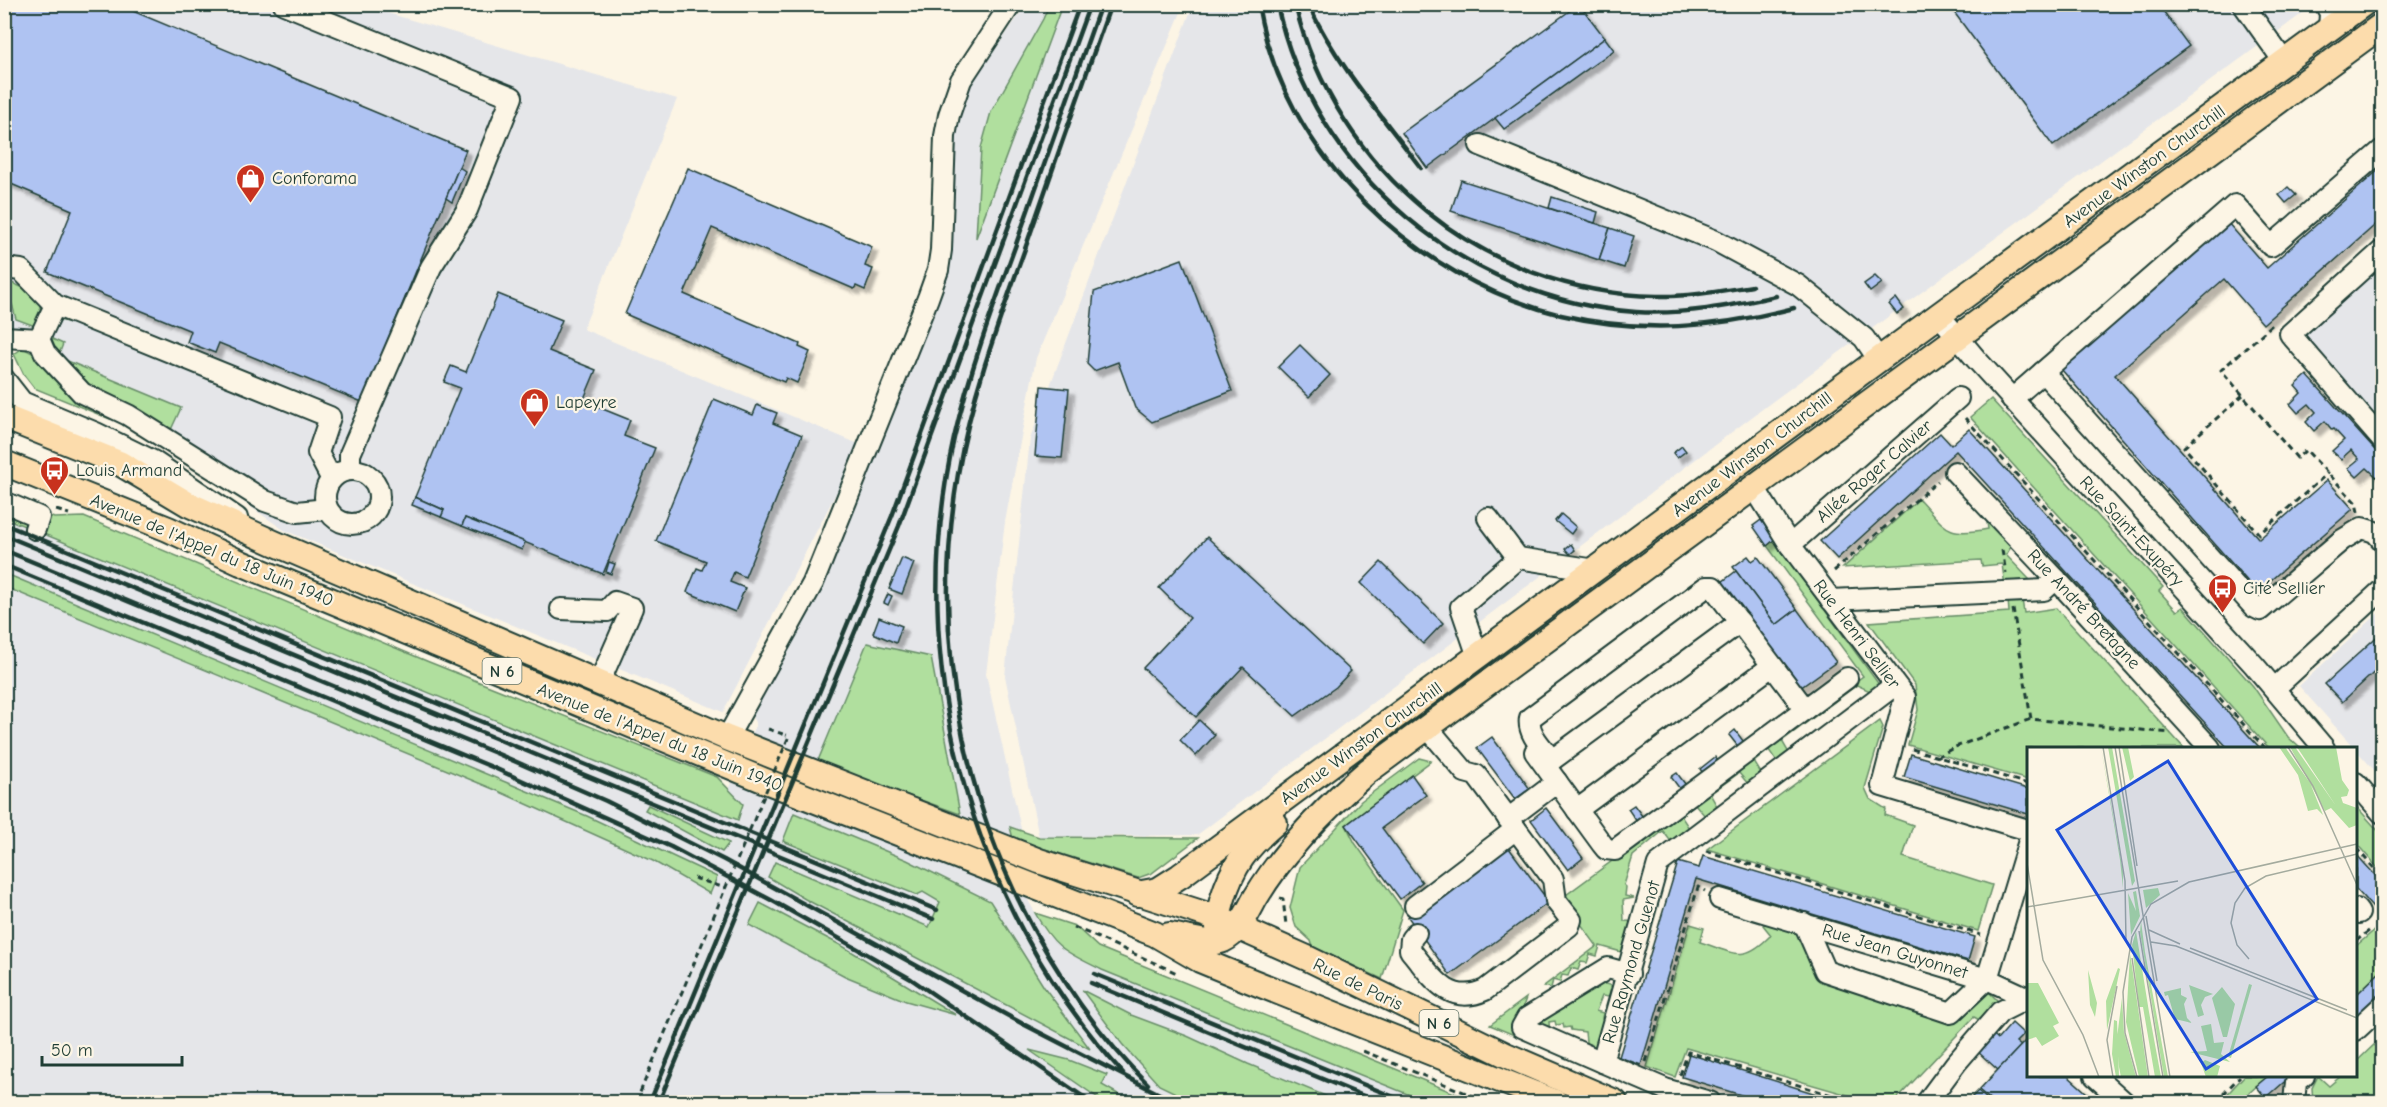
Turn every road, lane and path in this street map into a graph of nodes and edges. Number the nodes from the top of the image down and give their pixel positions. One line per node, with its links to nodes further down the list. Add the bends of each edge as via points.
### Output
1 (284, 4): 28 (street, via 512,97 467,210 431,267 350,454)
2 (1011, 4): 61 (street, via 961,80 949,115 941,250 928,298 813,583)
3 (2243, 4): 8 (street)
4 (2325, 4): 7 (street, via 2330,13)
5 (2363, 4): 7 (main road, Avenue Winston Churchill)
6 (2382, 25): 17 (main road, Avenue Winston Churchill)
7 (2329, 30): 8 (main road, Avenue Winston Churchill)
8 (2285, 63): 14 (main road, Avenue Winston Churchill)
9 (1480, 145): 19 (street, via 1716,241 1798,285 1864,338)
10 (2382, 150): 20 (street, via 2271,246 2235,205)
11 (2382, 251): 26 (street, via 2290,334)
12 (4, 268): 13 (street, via 21,270)
13 (55, 305): 18 (street); 31 (street, via 330,417 318,453)
14 (1939, 315): 17 (street, Rue Saint-Exupéry); 19 (main road, Avenue Winston Churchill)
15 (2276, 322): 22 (path, via 2221,370)
16 (4, 337): 18 (street)
17 (1958, 338): 23 (street, Rue Saint-Exupéry); 32 (main road, Avenue Winston Churchill)
18 (39, 339): 34 (street, via 45,353 82,393 128,415 265,501 297,512)
19 (1879, 360): 43 (main road, Avenue Winston Churchill)
20 (2043, 372): 23 (street); 36 (street, via 2260,610 2342,540)
21 (4, 379): 39 (street, via 22,402 153,461)
22 (2243, 395): 30 (path, via 2297,458 2306,450); 30 (path, via 2184,447 2259,534)
23 (2012, 399): 56 (street, Rue Saint-Exupéry)
24 (1955, 401): 40 (street, Allée Roger Calvier); 65 (path)
25 (4, 417): 39 (main road, Avenue de l'Appel du 18 Juin 1940 / N 6, via 121,464 188,504)
26 (2382, 440)
27 (4, 463): 90 (main road, Avenue de l'Appel du 18 Juin 1940 / N 6, via 763,780)
28 (350, 469): 31 (street); 34 (street, via 366,473 377,485 376,510 355,524 338,521)
29 (1955, 472): 44 (street, Rue André Bretagne); 45 (path, via 1950,470)
30 (2328, 473): 36 (path, via 2356,503)
31 (331, 478): 34 (street, via 324,493)
32 (1754, 487): 40 (street, Rue Henri Sellier); 60 (main road, Avenue Winston Churchill)
33 (4, 502): 37 (street, via 39,517)
34 (327, 508)
35 (1488, 518): 42 (street)
36 (2362, 528): 38 (street, via 2375,532)
37 (35, 529)
38 (2382, 540)
39 (274, 543): 54 (main road, N 6)
40 (1790, 545): 45 (street, Rue Henri Sellier)
41 (2002, 548): 47 (path)
42 (1518, 558): 43 (street); 51 (street, via 1461,607)
43 (1596, 570): 51 (main road, Avenue Winston Churchill)
44 (2056, 579): 47 (street, via 2044,590); 63 (street, Rue André Bretagne)
45 (1819, 584): 48 (street, Rue Henri Sellier)
46 (2382, 590): 56 (street)
47 (2010, 591): 48 (street); 58 (path)
48 (1831, 600): 55 (street, Rue Henri Sellier)
49 (561, 609): 54 (street, via 607,611 615,602 632,609)
50 (1740, 622): 52 (street); 68 (street); 68 (street, via 1713,587 1706,587 1530,718 1529,726)
51 (1478, 657): 62 (main road, Avenue Winston Churchill)
52 (1772, 666): 57 (street); 72 (street)
53 (1847, 678): 57 (street)
54 (599, 683): 61 (main road, N 6)
55 (1895, 685): 64 (street, Rue Henri Sellier, via 1905,697); 76 (street, Rue Raymond Guenot)
56 (2275, 688): 66 (street, Rue Saint-Exupéry)
57 (1805, 709): 72 (street, via 1615,850 1606,849)
58 (2031, 719): 63 (path); 67 (path)
59 (759, 726): 81 (path, bridge, via 789,736)
60 (1428, 728): 74 (street, via 1465,772 1476,775); 87 (main road, Avenue Winston Churchill, via 1368,771 1320,815)
61 (727, 738): 82 (main road, N 6, via 1039,861)
62 (1368, 738): 82 (main road, Avenue Winston Churchill, via 1180,876 1158,890); 87 (main road, via 1245,852 1235,866)
63 (2205, 742)
64 (1893, 744): 67 (path); 75 (street, Rue Henri Sellier, via 1882,786)
65 (2264, 747)
66 (2323, 747)
67 (1937, 757): 70 (path)
68 (1543, 759): 69 (street)
69 (1557, 782): 72 (street); 74 (street)
70 (2027, 784)
71 (2357, 785): 73 (street)
72 (1577, 810)
73 (2382, 813)
74 (1512, 824): 85 (street); 89 (street, via 1553,879 1556,901 1571,920 1569,926 1474,995 1450,993 1442,987 1410,950)
75 (2027, 830)
76 (1684, 844): 91 (path); 92 (street, Rue Raymond Guenot, via 1658,864)
77 (2027, 847): 91 (street)
78 (2357, 850): 79 (path)
79 (2382, 877)
80 (694, 878): 81 (path)
81 (725, 888): 106 (path, bridge)
82 (1137, 894): 87 (main road, N 6)
83 (1274, 896): 88 (path, via 1283,898)
84 (1720, 899): 86 (street, Rue Jean Guyonnet); 104 (path, via 1698,887)
85 (1415, 906)
86 (1804, 923): 93 (street, Rue Jean Guyonnet); 93 (street, Rue Jean Guyonnet, via 1825,971 1951,1013)
87 (1226, 929): 90 (main road, via 1210,943); 94 (main road, via 1238,970); 108 (main road, Rue de Paris / N 6, via 1265,940 1506,1055)
88 (1287, 930)
89 (1416, 933)
90 (1155, 934): 94 (main road, Avenue de l'Appel du 18 Juin 1940 / N 6, via 1200,960)
91 (1999, 940): 93 (street)
92 (1629, 974): 100 (street, Rue Raymond Guenot); 100 (street, via 1608,968 1527,1018 1522,1027)
93 (1987, 979): 95 (street, Rue Jean Guyonnet)
94 (1251, 981): 107 (main road, Rue de Paris / N 6)
95 (2027, 998)
96 (2027, 998): 111 (street, via 2000,1011)
97 (2382, 1006): 98 (street)
98 (2357, 1028)
99 (2380, 1042): 115 (path)
100 (1602, 1062): 104 (street, Rue Raymond Guenot)
101 (2096, 1077): 112 (street)
102 (2239, 1077): 113 (path)
103 (2303, 1077): 114 (street, via 2296,1082)
104 (1641, 1078): 105 (street, Rue Raymond Guenot)
105 (1674, 1092): 109 (street, Rue Raymond Guenot); 110 (path, via 1688,1052)
106 (636, 1102)
107 (1555, 1102)
108 (1615, 1102)
109 (1710, 1102)
110 (1855, 1102)
111 (1927, 1102)
112 (2124, 1102)
113 (2216, 1102)
114 (2294, 1102)
115 (2380, 1102)

